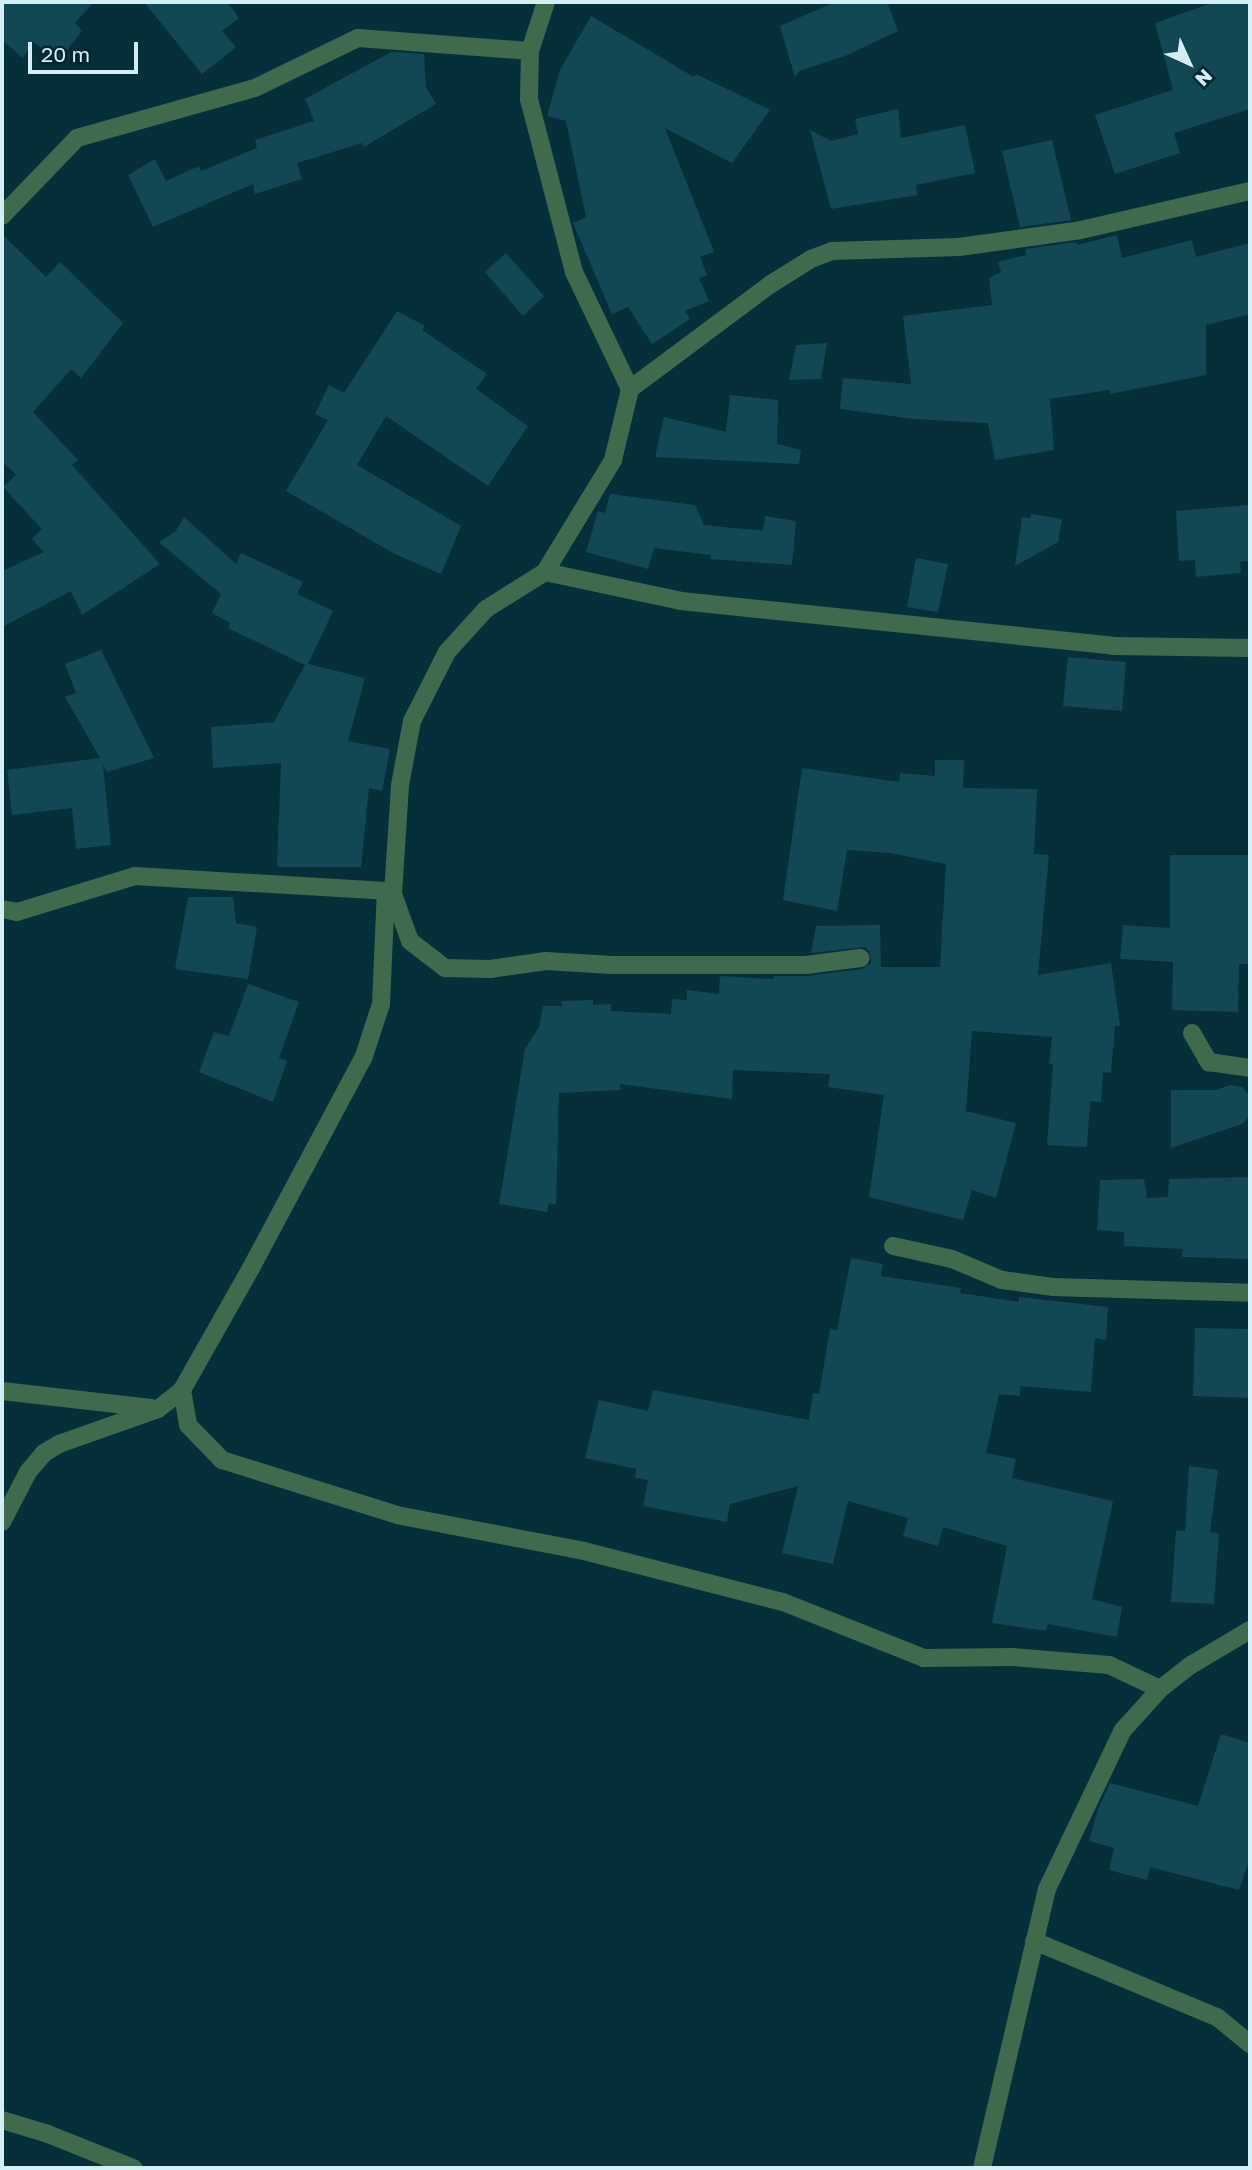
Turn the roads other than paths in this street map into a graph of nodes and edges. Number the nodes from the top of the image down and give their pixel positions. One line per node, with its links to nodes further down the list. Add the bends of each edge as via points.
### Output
1 (546, 2): 2 (street)
2 (530, 51): 4 (street, via 358,38 255,88 77,138); 5 (street, via 529,99 574,272)
3 (1250, 191): 5 (street, via 1081,230 960,247 832,251 771,284)
4 (2, 216)
5 (630, 388): 6 (street, via 613,460)
6 (545, 572): 7 (street, via 681,601 1114,646); 8 (street, via 478,617 447,652 412,721)
7 (1250, 648)
8 (389, 893): 9 (street, via 135,876 17,912); 10 (street, via 410,941 445,968 490,969 546,961 806,965); 15 (street, via 382,1004 364,1056)
9 (2, 909)
10 (860, 958)
11 (1192, 1033): 12 (street, via 1209,1062)
12 (1250, 1069)
13 (893, 1246): 14 (street, via 952,1259 1002,1279 1053,1287)
14 (1250, 1293)
15 (182, 1390): 17 (street); 20 (street, via 188,1425 222,1460 397,1515 584,1551 783,1602 924,1658 1013,1657 1109,1665)
16 (2, 1391): 17 (street)
17 (158, 1409): 18 (street, via 44,1453 27,1472)
18 (2, 1522)
19 (1250, 1630): 20 (street)
20 (1160, 1689): 21 (street, via 1123,1730 1047,1889)
21 (1034, 1941): 22 (street, via 1217,2017); 25 (street)
22 (1250, 2044)
23 (2, 2120): 24 (street)
24 (133, 2168)
25 (982, 2168)

